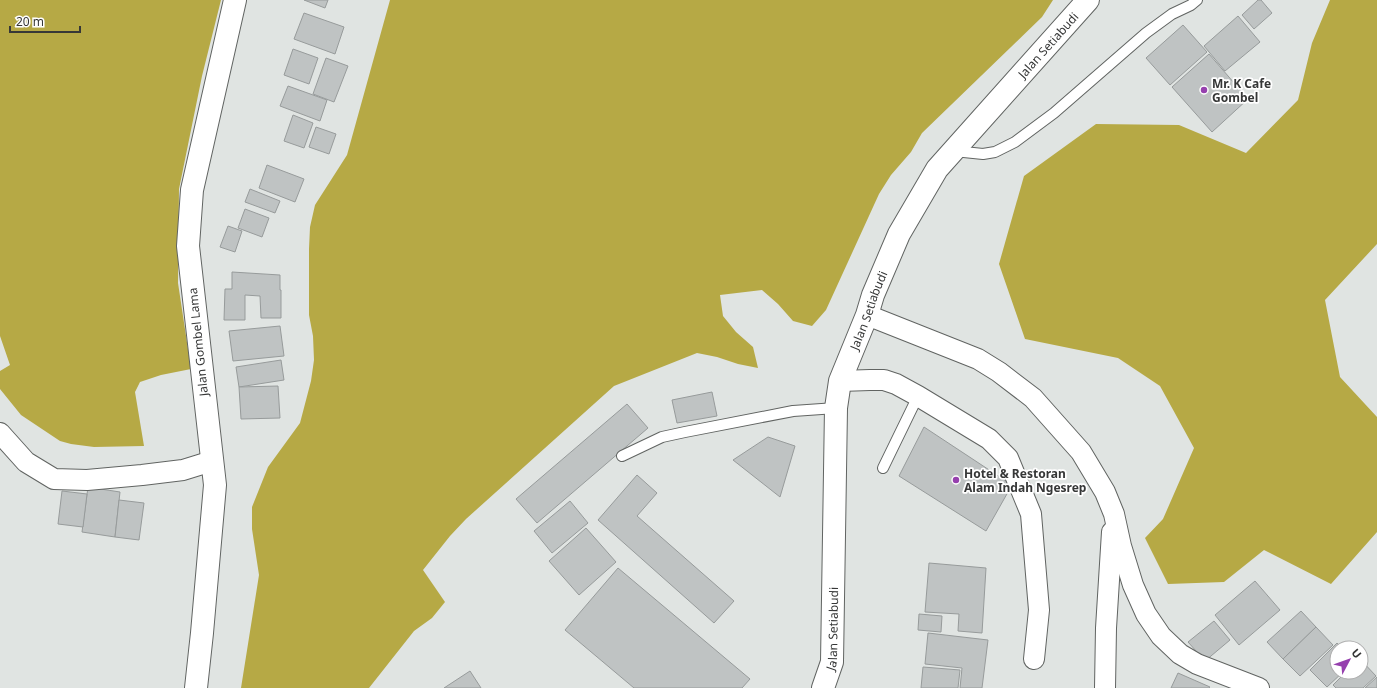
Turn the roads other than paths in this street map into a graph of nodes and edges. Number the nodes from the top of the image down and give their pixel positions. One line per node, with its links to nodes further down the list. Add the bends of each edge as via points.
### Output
1 (235, 0): 11 (highway, Jalan Gombel Lama, via 192,190 188,246)
2 (1088, 0): 4 (highway, Jalan Setiabudi)
3 (1197, 0): 4 (lane, via 1146,33 1054,113 1015,142 995,152 983,154)
4 (953, 151): 5 (highway, Jalan Setiabudi, via 937,169 899,234)
5 (867, 315): 6 (highway, Jalan Setiabudi); 13 (street, via 978,358 1033,398 1081,452 1105,492)
6 (840, 381): 7 (street, via 884,380); 8 (highway, Jalan Setiabudi)
7 (918, 396): 12 (lane); 14 (street, via 989,439 1008,458 1031,514 1039,610)
8 (836, 408): 10 (lane, via 793,411 662,437); 16 (highway, Jalan Setiabudi, via 832,662)
9 (0, 433): 11 (street, via 26,462 54,479 87,480 142,475 184,470)
10 (622, 456)
11 (212, 461): 15 (highway, Jalan Gombel Lama, via 215,485)
12 (883, 468)
13 (1114, 514): 17 (street, via 1106,628); 18 (street, via 1133,584 1146,614 1161,636 1180,654 1197,664)
14 (1034, 658)
15 (196, 688)
16 (823, 688)
17 (1105, 688)
18 (1259, 688)

